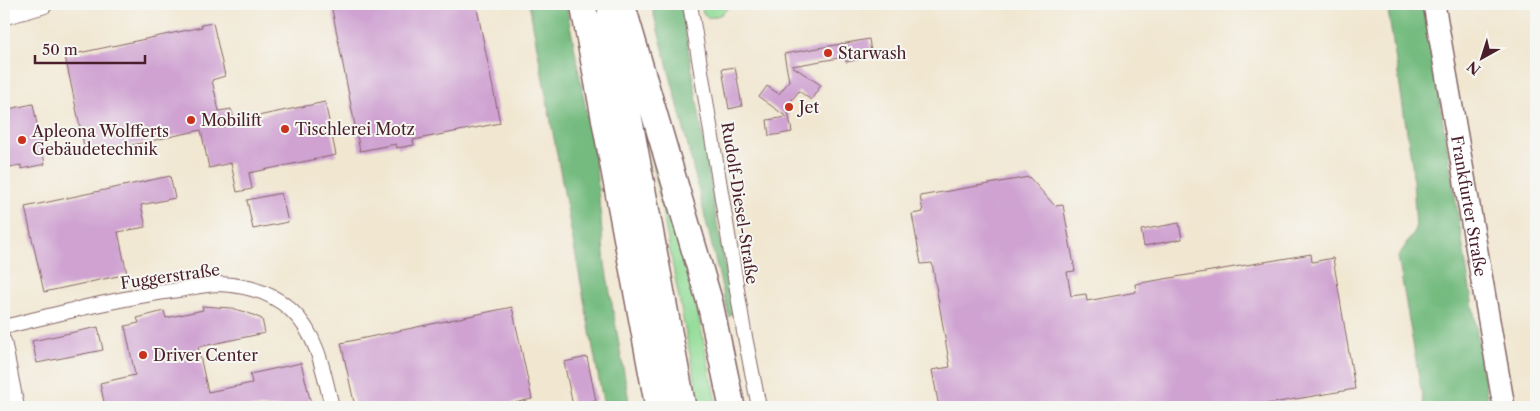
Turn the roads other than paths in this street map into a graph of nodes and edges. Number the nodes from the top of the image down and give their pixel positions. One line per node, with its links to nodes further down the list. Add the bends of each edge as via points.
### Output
1 (43, 4): 7 (main road)
2 (583, 4): 12 (highway)
3 (608, 4): 13 (highway)
4 (622, 4): 14 (highway, via 710,303)
5 (690, 4): 15 (street, Rudolf-Diesel-Straße, via 744,332)
6 (1434, 4): 16 (main road, Frankfurter Straße)
7 (4, 15)
8 (4, 327): 11 (street, Fuggerstraße, via 145,294 218,284 241,286 265,293 294,312 307,330 321,364)
9 (4, 341): 10 (street)
10 (18, 407)
11 (332, 407)
12 (658, 407)
13 (683, 407)
14 (732, 407)
15 (760, 407)
16 (1504, 407)

